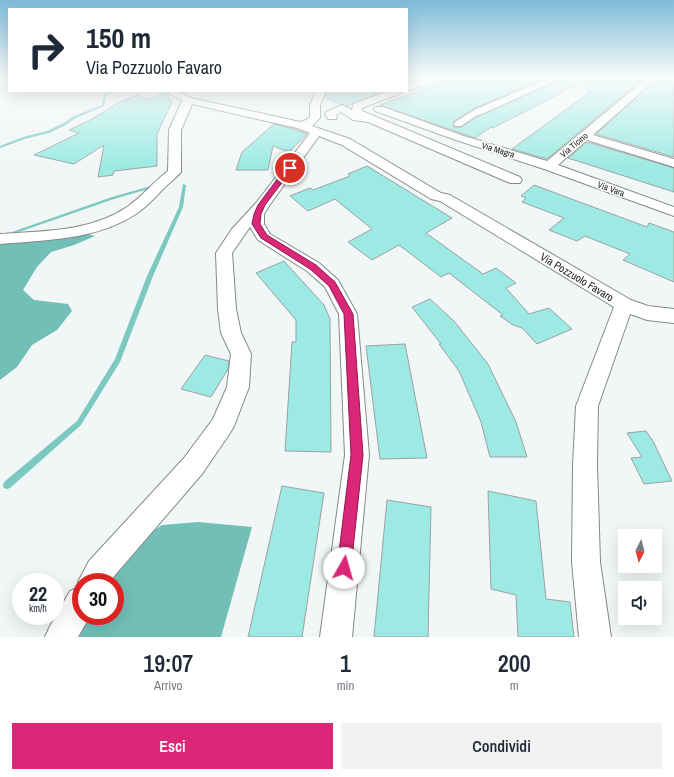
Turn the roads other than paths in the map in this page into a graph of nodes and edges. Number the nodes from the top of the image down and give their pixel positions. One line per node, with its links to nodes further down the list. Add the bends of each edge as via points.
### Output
1 (185, 108): 22 (street, via 175,130 174,172 130,211 99,227)
2 (224, 108): 12 (street, Via Pozzuolo Favaro)
3 (315, 108): 12 (street)
4 (357, 108): 10 (street, via 357,113)
5 (488, 108): 8 (street)
6 (619, 108): 14 (street, Via Ticino)
7 (379, 109): 13 (street, Via Magra)
8 (478, 112): 11 (street)
9 (332, 117): 10 (street, via 330,114 342,108 357,118)
10 (372, 119): 15 (street)
11 (458, 124): 13 (street)
12 (315, 127): 20 (street); 23 (street, Via Pozzuolo Favaro, via 346,142 436,196 445,198)
13 (444, 133): 15 (street); 16 (street, Via Magra)
14 (585, 136): 16 (street, Via Ticino); 17 (street)
15 (424, 141): 18 (street)
16 (553, 162): 19 (street, Via Vara); 21 (street, Via Vara)
17 (674, 163)
18 (515, 180)
19 (660, 193)
20 (262, 205): 25 (street, via 237,232 224,253 226,309 231,333 240,354 238,387 222,426 194,466); 28 (street, via 257,214 256,224 264,237 313,267 332,284 348,314 357,455)
21 (674, 212)
22 (0, 239)
23 (624, 305): 24 (street, via 647,313); 29 (street, Via Pozzuolo Favaro, via 587,406 584,466 586,562)
24 (674, 316)
25 (98, 573)
26 (72, 618): 27 (street)
27 (61, 637)
28 (336, 637)
29 (595, 637)

